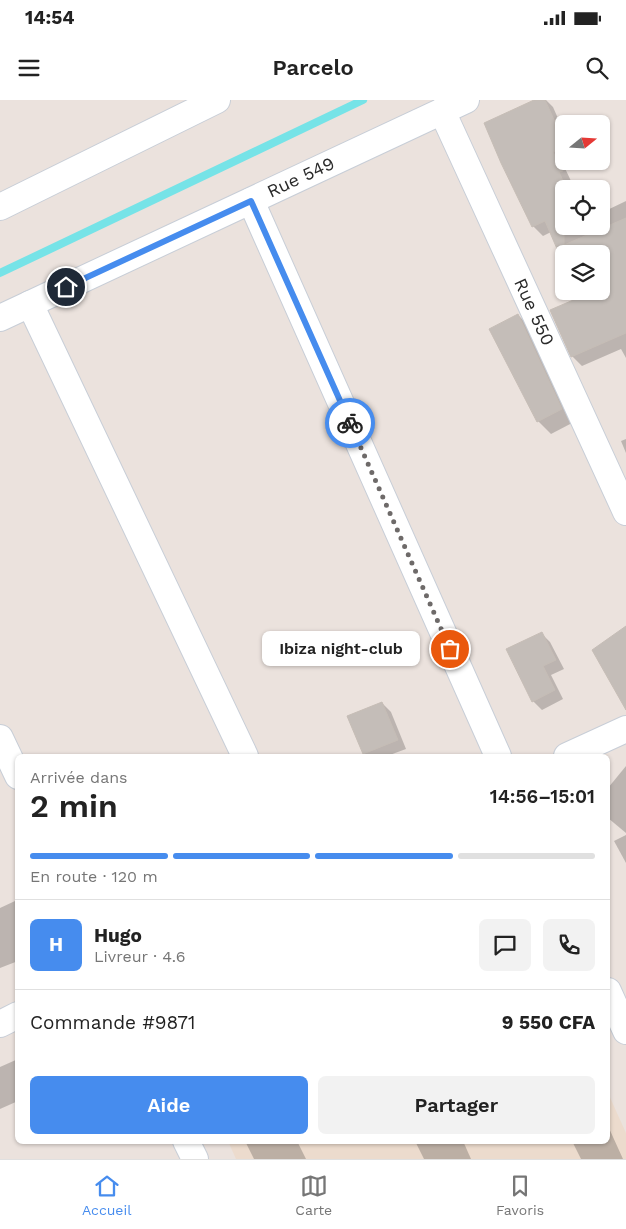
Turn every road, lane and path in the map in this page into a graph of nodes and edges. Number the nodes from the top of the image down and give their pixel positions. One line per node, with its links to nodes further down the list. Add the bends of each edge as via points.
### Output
1 (466, 100): 3 (street, Rue 549)
2 (207, 102): 5 (street)
3 (442, 111): 4 (street, Rue 549); 8 (street, Rue 550)
4 (251, 201): 6 (street, Rue 549); 12 (street)
5 (0, 207)
6 (30, 304): 7 (street, Rue 549); 11 (street)
7 (0, 318)
8 (626, 512)
9 (626, 729): 13 (street)
10 (0, 738): 14 (street)
11 (244, 754)
12 (497, 754)
13 (571, 754)
14 (15, 770)
15 (610, 995): 18 (street)
16 (15, 1016): 17 (street)
17 (0, 1024)
18 (626, 1031)
19 (187, 1144): 20 (street)
20 (194, 1159)

